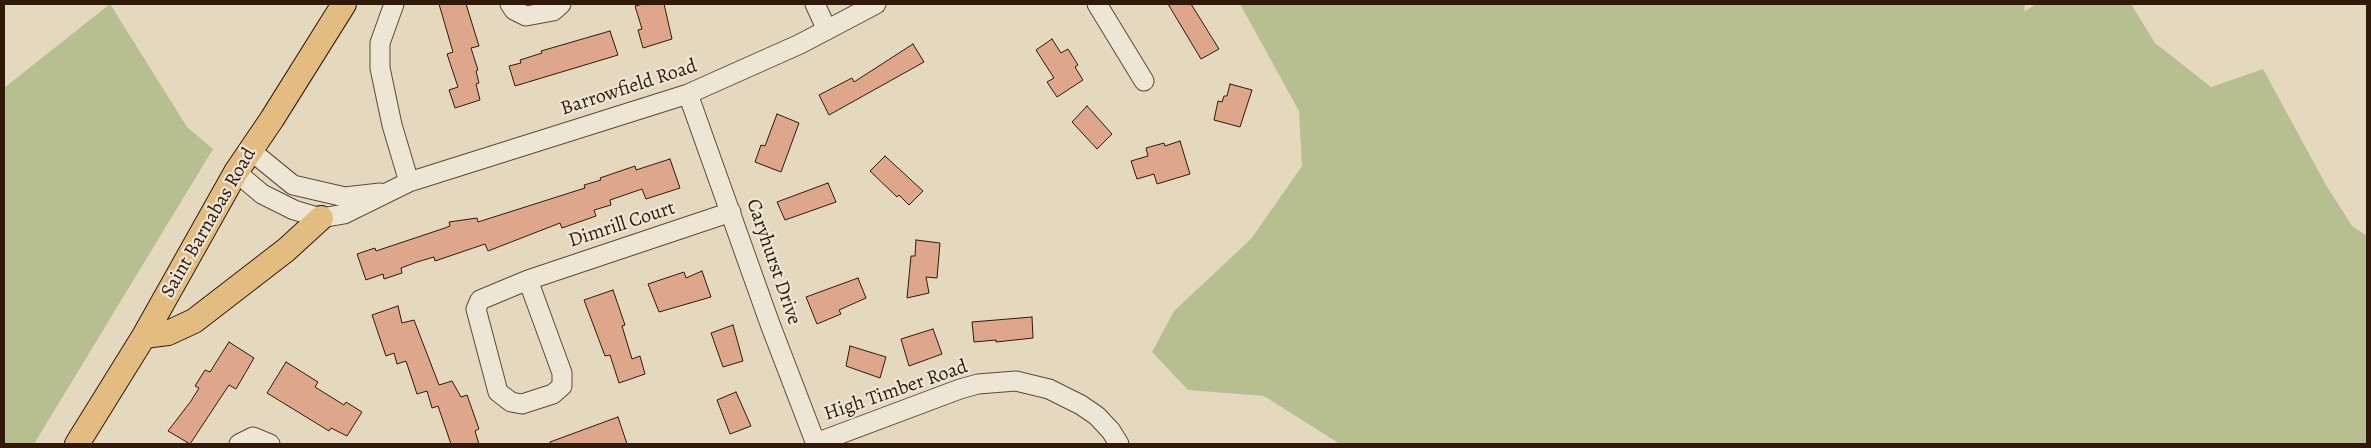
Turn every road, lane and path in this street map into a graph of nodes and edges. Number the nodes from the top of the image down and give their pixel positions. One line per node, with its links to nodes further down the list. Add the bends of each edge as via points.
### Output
1 (344, 4): 11 (main road, Saint Barnabas Road)
2 (394, 4): 13 (street, via 380,43 380,68)
3 (510, 4): 4 (street, via 526,16 553,11)
4 (561, 4)
5 (815, 4): 8 (street)
6 (876, 4): 8 (street, Barrowfield Road)
7 (1098, 4): 9 (street)
8 (827, 30): 10 (street, Barrowfield Road, via 749,69)
9 (1144, 81)
10 (688, 94): 13 (street, Barrowfield Road); 15 (street, Caryhurst Drive)
11 (250, 150): 12 (main road, Saint Barnabas Road); 14 (street, Barrowfield Road, via 293,184 345,197)
12 (236, 172): 16 (street, via 262,194); 18 (main road, Saint Barnabas Road)
13 (409, 182): 14 (street, Barrowfield Road)
14 (386, 192): 16 (street, Barrowfield Road, via 352,212)
15 (731, 212): 17 (street, Dimrill Court); 20 (street, Caryhurst Drive)
16 (321, 218): 18 (main road, via 286,250 194,321 168,333)
17 (528, 280): 17 (street, Dimrill Court, via 480,300 476,309 498,392 511,402 522,404 553,394 562,386 562,373)
18 (144, 336): 21 (main road, Saint Barnabas Road)
19 (243, 441): 22 (street, via 256,437)
20 (816, 443): 23 (street, High Timber Road, via 960,389 1016,381 1049,388 1081,405 1102,421)
21 (77, 444)
22 (270, 444)
23 (1119, 444)

